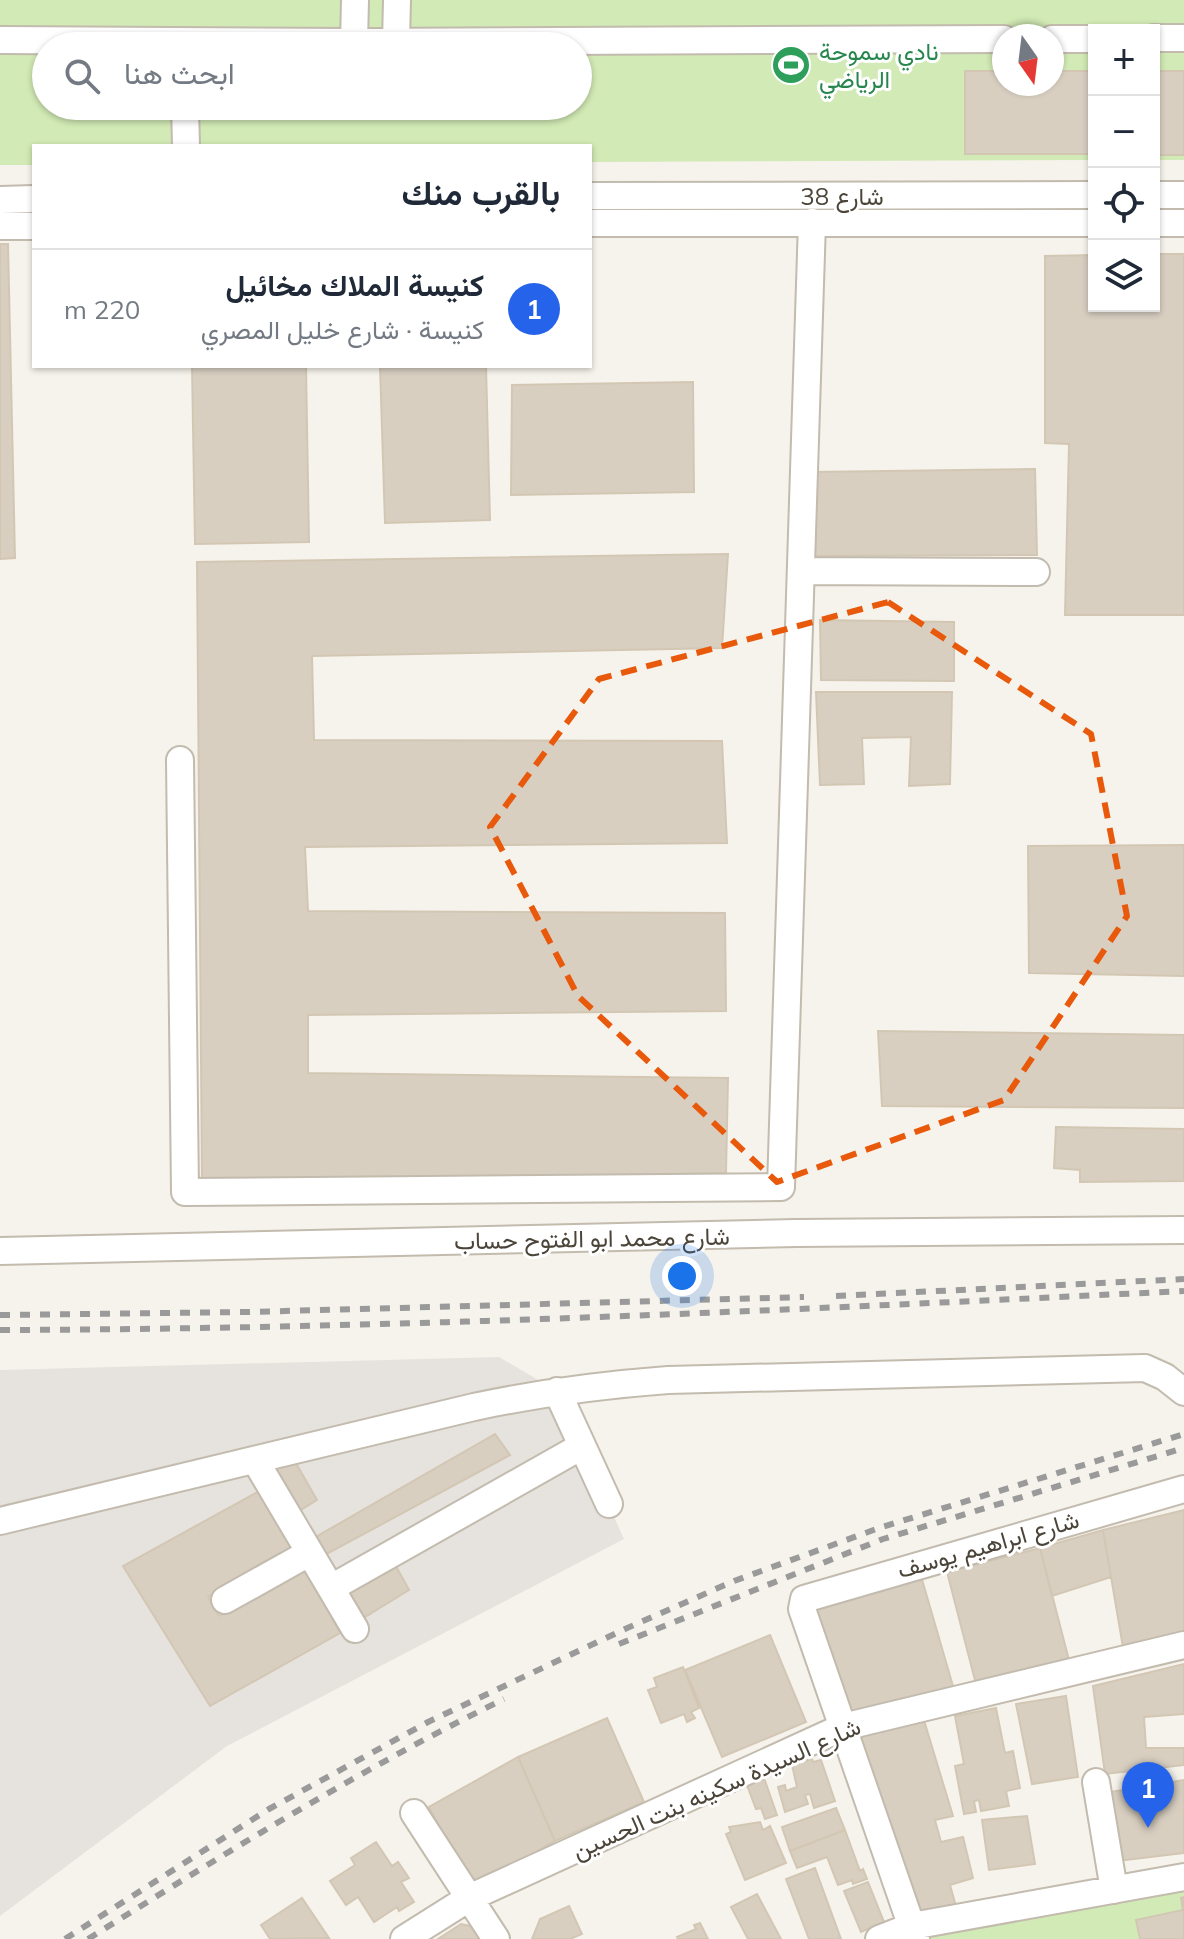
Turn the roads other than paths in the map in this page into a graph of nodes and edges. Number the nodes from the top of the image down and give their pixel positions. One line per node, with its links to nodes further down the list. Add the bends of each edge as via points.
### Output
1 (355, 0): 3 (street)
2 (397, 0): 4 (street)
3 (354, 32)
4 (396, 32)
5 (1160, 38): 6 (street)
6 (1184, 38)
7 (992, 39): 11 (street)
8 (1064, 39): 9 (street)
9 (1088, 39)
10 (0, 40): 12 (street)
11 (592, 40)
12 (32, 41)
13 (185, 120): 14 (street)
14 (186, 144)
15 (1088, 195): 18 (street, شارع 38)
16 (1160, 195): 17 (street)
17 (1184, 195)
18 (592, 196)
19 (32, 199): 20 (street)
20 (0, 200)
21 (812, 222): 22 (street, شارع 38); 23 (street, شارع 38); 28 (street)
22 (592, 223)
23 (1088, 223)
24 (1160, 223): 25 (street)
25 (1184, 223)
26 (0, 226): 27 (street)
27 (32, 226)
28 (801, 571): 29 (street); 30 (street, via 781,1187 185,1192)
29 (1036, 572)
30 (180, 760)
31 (1184, 1230): 32 (street, شارع محمد ابو الفتوح حساب)
32 (0, 1251)
33 (557, 1391): 34 (street, via 668,1380 1145,1368); 35 (street); 36 (street)
34 (1184, 1392)
35 (582, 1446): 38 (street); 41 (street)
36 (255, 1460): 39 (street); 40 (street)
37 (1184, 1489): 45 (street, شارع ابراهيم يوسف, via 810,1595 802,1609)
38 (609, 1504)
39 (0, 1521)
40 (309, 1553): 41 (street); 42 (street)
41 (331, 1588): 43 (street)
42 (225, 1600)
43 (355, 1629)
44 (1184, 1645): 45 (street, شارع السيدة سكينه بنت الحسين)
45 (843, 1727): 51 (street, شارع السيدة سكينه بنت الحسين); 52 (street)
46 (1096, 1782): 50 (street)
47 (414, 1813): 51 (street)
48 (1184, 1863): 50 (street)
49 (1184, 1877): 50 (street)
50 (1113, 1882): 52 (street)
51 (469, 1898): 53 (street, شارع السيدة سكينه بنت الحسين); 54 (street)
52 (914, 1933): 55 (street)
53 (404, 1939)
54 (496, 1939)
55 (879, 1939)

